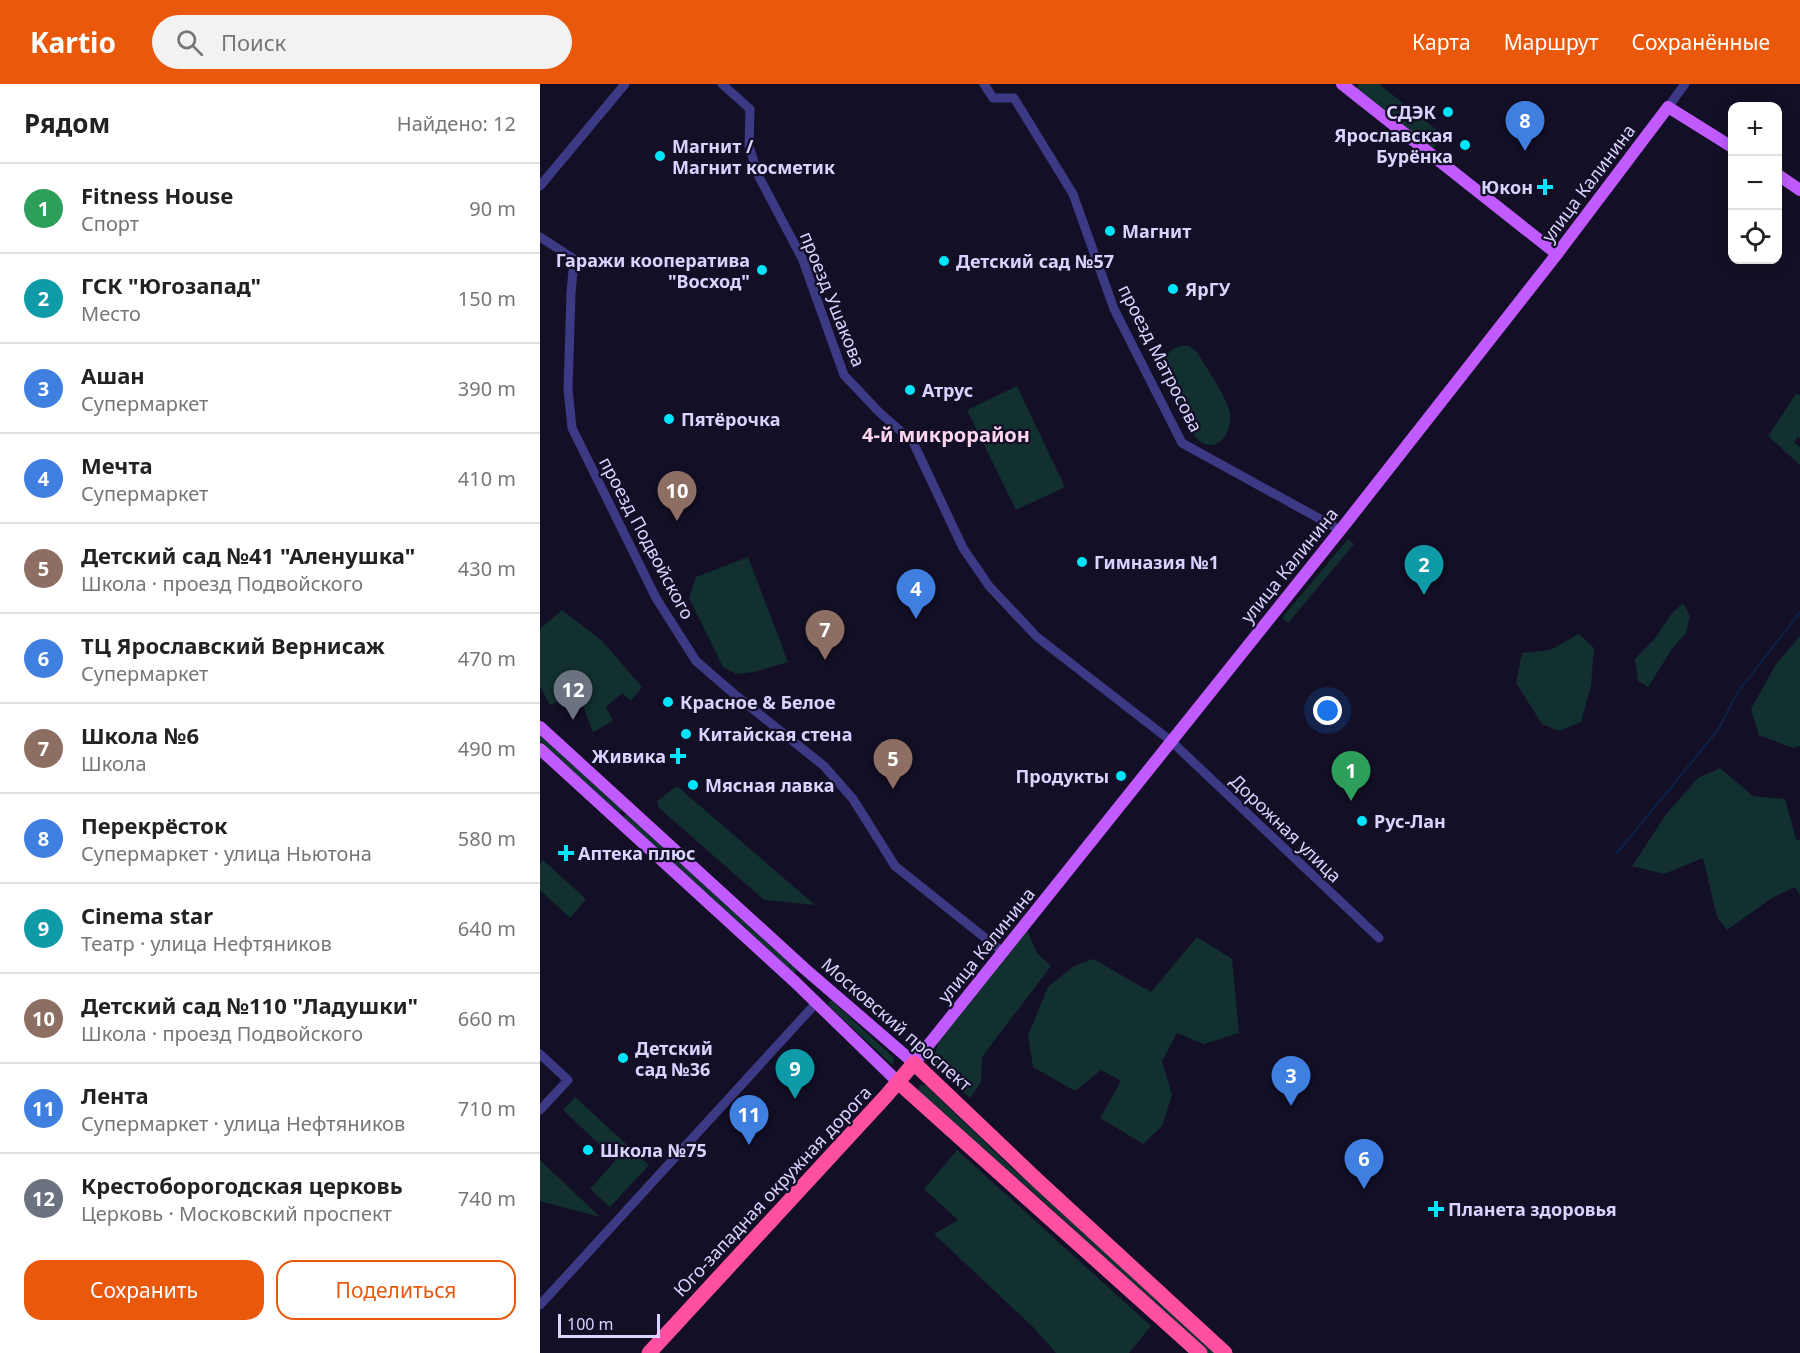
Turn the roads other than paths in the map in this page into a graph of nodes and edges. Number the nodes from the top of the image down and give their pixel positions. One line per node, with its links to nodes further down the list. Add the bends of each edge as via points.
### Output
1 (626, 84): 9 (street)
2 (722, 84): 15 (street, проезд Ушакова, via 750,109 749,146 758,175 802,258 844,375 913,442 963,548 989,586 1037,637)
3 (984, 84): 13 (street, проезд Матросова, via 993,98 1014,98 1073,194 1114,309 1182,443)
4 (1342, 84): 12 (main road)
5 (1685, 84): 6 (street, улица Калинина)
6 (1668, 106): 7 (main road); 12 (main road, улица Калинина)
7 (1728, 144)
8 (1782, 179): 10 (main road)
9 (540, 186)
10 (1800, 190)
11 (540, 237): 18 (street, проезд Подвойского, via 574,259 568,389 572,428 670,621 696,660 824,766 853,799 895,866)
12 (1557, 254): 13 (main road, улица Калинина)
13 (1340, 530): 15 (main road, улица Калинина)
14 (540, 727): 19 (main road, Московский проспект)
15 (1171, 741): 17 (street, Дорожная улица); 18 (main road, улица Калинина)
16 (540, 749): 20 (main road, Московский проспект)
17 (1379, 938)
18 (1004, 952): 24 (main road, улица Калинина)
19 (805, 969): 20 (main road); 21 (main road, Московский проспект)
20 (794, 981): 22 (main road, Московский проспект)
21 (829, 990): 22 (main road); 24 (main road, Московский проспект)
22 (817, 1002): 25 (main road, Московский проспект); 27 (street)
23 (540, 1054): 26 (street, via 568,1080)
24 (914, 1063): 25 (highway, Юго-западная окружная дорога); 30 (highway, Московский проспект)
25 (898, 1082): 28 (highway, Юго-западная окружная дорога); 29 (highway, Московский проспект)
26 (540, 1110)
27 (540, 1305)
28 (649, 1353)
29 (1200, 1353)
30 (1225, 1353)

